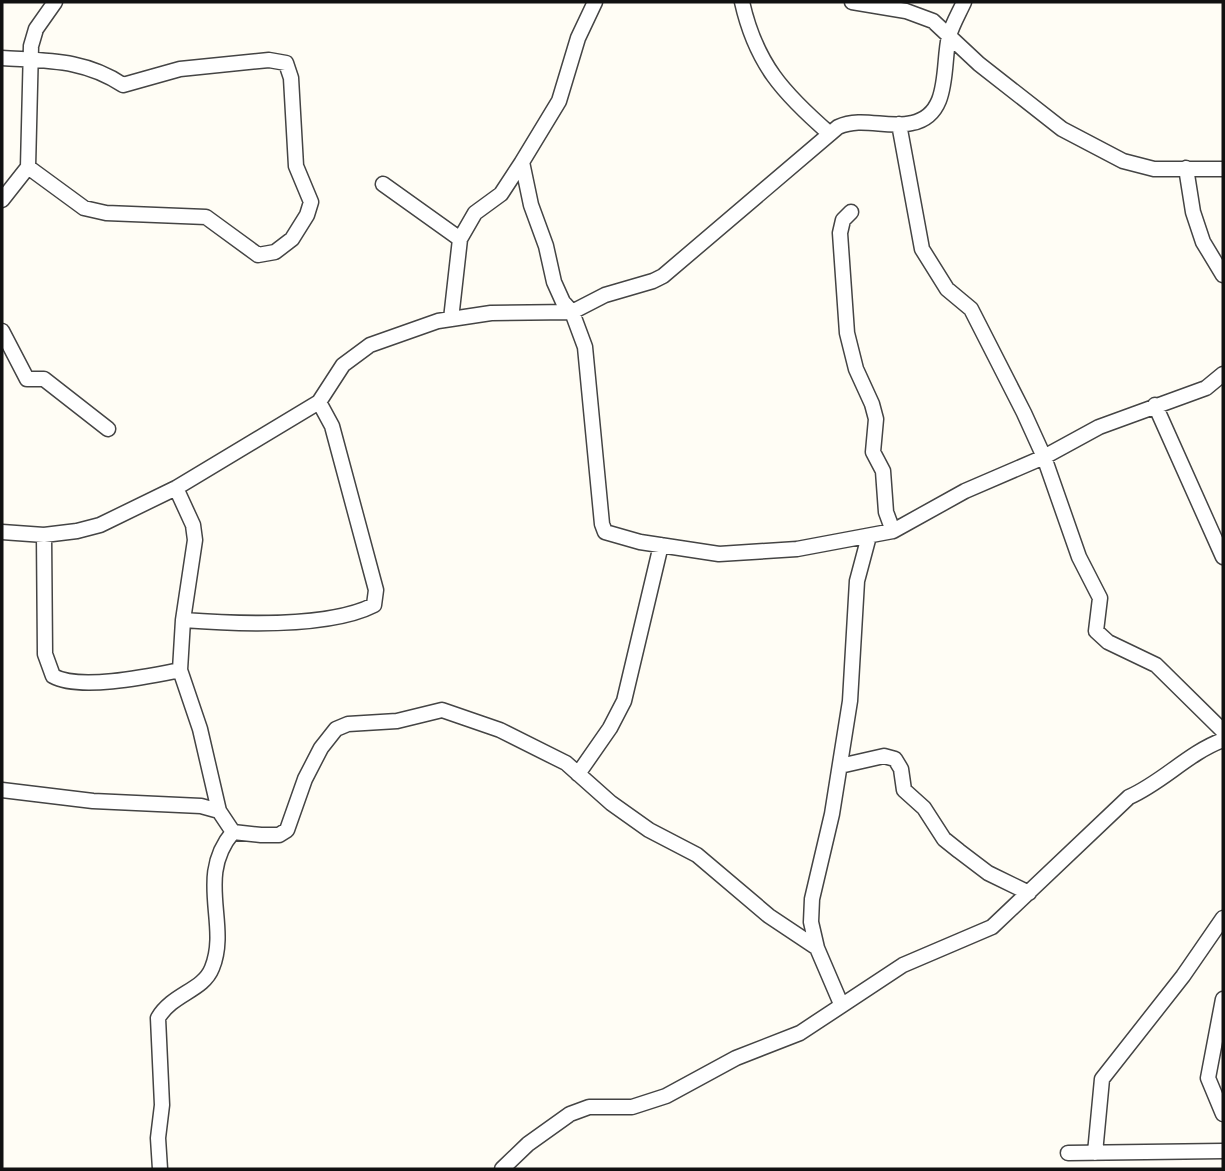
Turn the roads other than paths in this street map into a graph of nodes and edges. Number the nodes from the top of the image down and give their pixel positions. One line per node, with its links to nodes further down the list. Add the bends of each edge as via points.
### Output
1 (55, 2): 8 (street, via 36,29)
2 (595, 2): 11 (street, via 578,38 559,101)
3 (742, 2): 10 (street, via 761,59 781,86)
4 (852, 2): 6 (street, via 906,10)
5 (964, 2): 6 (street)
6 (950, 34): 9 (street, via 939,102 926,118); 13 (street, via 979,64 1062,129 1123,161 1154,169)
7 (2, 58): 8 (street)
8 (30, 60): 12 (street); 12 (street, via 82,64 122,85 180,69 269,60 286,63 291,78 296,166 311,202 292,239 275,251 258,255 206,217 84,208)
9 (899, 124): 10 (street, via 852,121); 27 (street, via 922,249 947,289 971,309)
10 (830, 134): 20 (street, via 663,276 605,295)
11 (522, 162): 18 (street, via 500,194 475,214); 20 (street, via 554,282)
12 (28, 167): 16 (street)
13 (1186, 169): 14 (street); 19 (street, via 1203,242)
14 (1223, 169)
15 (383, 184): 18 (street)
16 (2, 200)
17 (851, 212): 29 (street, via 840,233 847,333 876,419 873,452 883,471 886,512)
18 (460, 239): 21 (street)
19 (1223, 275)
20 (572, 312): 21 (street, via 491,313); 33 (street, via 585,347 602,524 605,531 618,537)
21 (451, 319): 24 (street, via 370,345 343,365)
22 (2, 331): 26 (street, via 27,379 44,380)
23 (1223, 374): 25 (street, via 1206,388)
24 (318, 402): 28 (street); 35 (street, via 332,426 376,590 374,605 290,622)
25 (1155, 405): 27 (street, via 1099,427); 34 (street)
26 (108, 429)
27 (1044, 457): 29 (street, via 965,491); 37 (street, via 1079,557 1100,598 1096,631 1101,638 1156,665)
28 (176, 488): 31 (street, via 100,525); 35 (street, via 193,525 195,541)
29 (893, 530): 32 (street)
30 (2, 532): 31 (street)
31 (44, 535): 36 (street, via 45,654 54,676 71,681 122,680)
32 (869, 536): 33 (street, via 746,553 719,554); 39 (street, via 857,581 854,666)
33 (661, 545): 40 (street, via 624,701)
34 (1223, 557)
35 (183, 620): 36 (street)
36 (180, 670): 42 (street, via 200,729)
37 (1223, 731)
38 (1223, 740): 44 (street, via 1129,797)
39 (840, 766): 44 (street, via 884,756 895,759 904,790 925,808 944,839 988,873); 46 (street, via 812,899)
40 (578, 774): 43 (street, via 566,763 500,730 442,710 397,721 348,724 337,729 321,748 287,830 279,835); 46 (street, via 620,810 696,855 769,916)
41 (2, 790): 42 (street)
42 (219, 811): 43 (street)
43 (233, 832): 53 (street, via 217,859 213,896 216,958 211,971 203,983 180,995 158,1018)
44 (1030, 893): 48 (street, via 992,927 903,965)
45 (1223, 918): 52 (street, via 1102,1079)
46 (817, 948): 48 (street)
47 (1223, 999): 49 (street, via 1208,1078)
48 (841, 1004): 54 (street, via 800,1033 736,1058 666,1096 632,1107 589,1107 570,1114)
49 (1223, 1114)
50 (1223, 1151): 52 (street)
51 (1068, 1153): 52 (street)
52 (1095, 1153)
53 (160, 1169)
54 (502, 1169)

